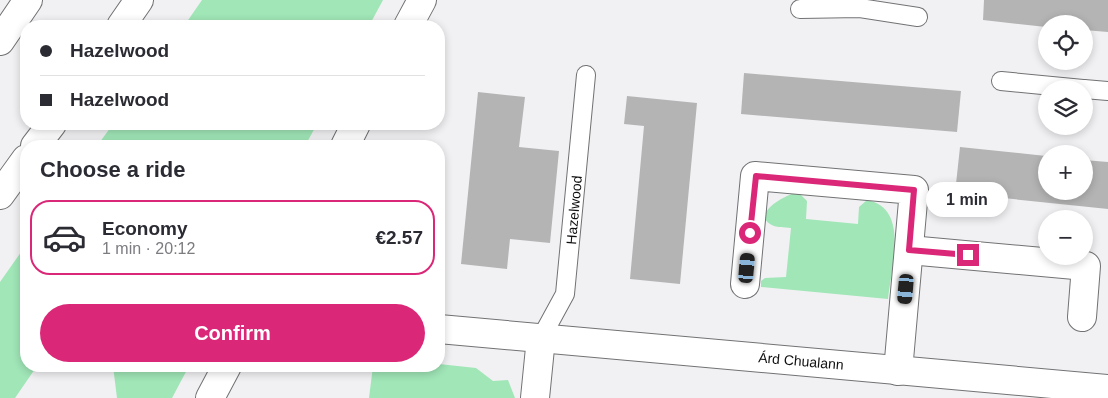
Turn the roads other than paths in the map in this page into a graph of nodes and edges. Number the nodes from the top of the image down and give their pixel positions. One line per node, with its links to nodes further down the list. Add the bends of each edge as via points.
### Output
1 (28, 0): 9 (main road)
2 (139, 0): 7 (main road)
3 (422, 0): 8 (main road)
4 (860, 4): 5 (lane); 6 (lane)
5 (800, 9)
6 (918, 17)
7 (125, 20)
8 (411, 20)
9 (0, 41)
10 (586, 75): 21 (lane, Hazelwood, via 565,294)
11 (1001, 81): 12 (lane)
12 (1038, 85)
13 (1093, 90): 14 (lane)
14 (1108, 91)
15 (20, 167): 16 (main road)
16 (0, 195)
17 (909, 250): 18 (main road, via 914,190 756,176); 19 (main road, via 1086,266); 22 (main road)
18 (746, 284)
19 (1082, 317)
20 (445, 330): 21 (main road, Árd Chualann)
21 (541, 338): 22 (main road, Árd Chualann); 27 (main road)
22 (898, 371): 25 (main road, Árd Chualann)
23 (224, 372): 26 (main road)
24 (1108, 389): 25 (main road, Árd Chualann)
25 (1060, 392)
26 (210, 398)
27 (535, 398)

